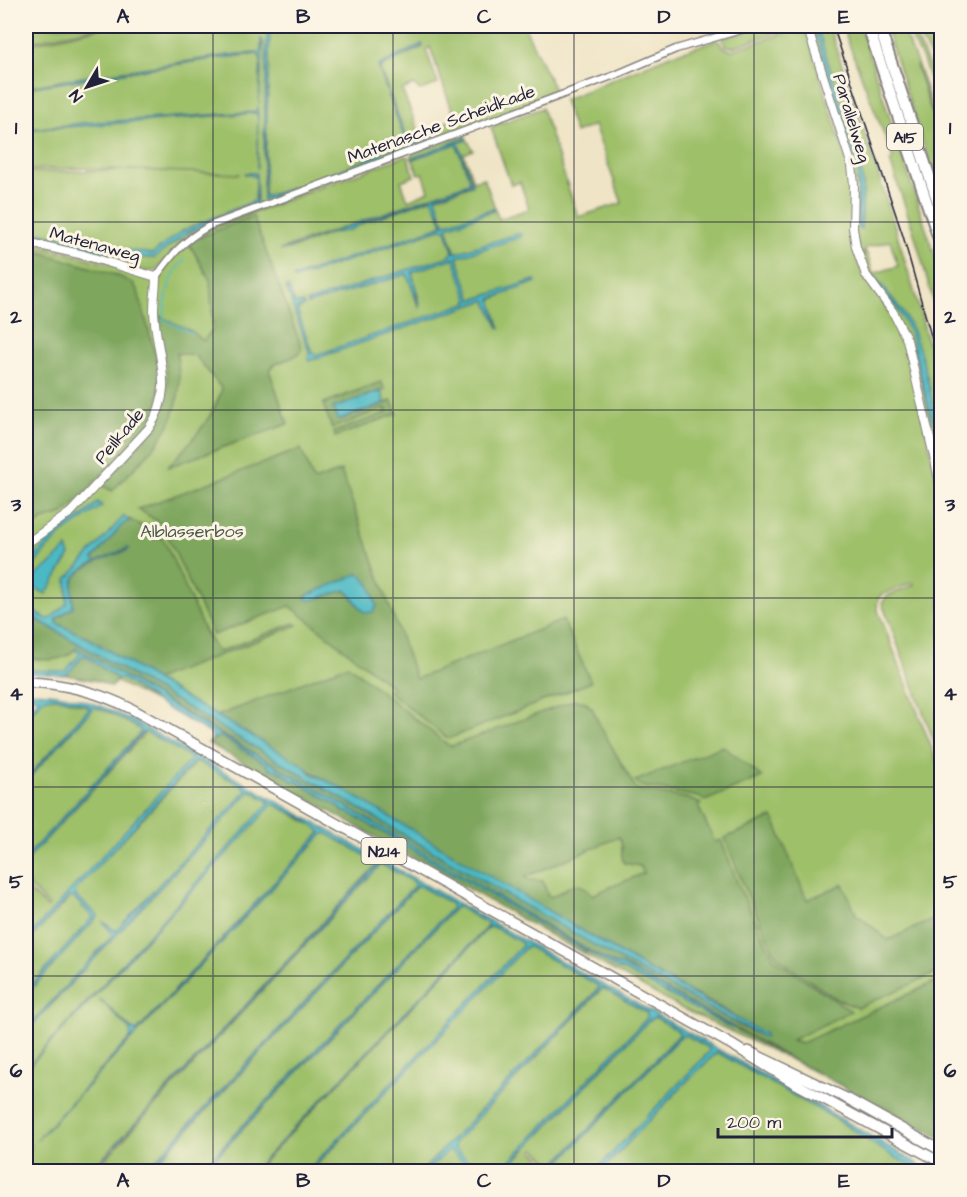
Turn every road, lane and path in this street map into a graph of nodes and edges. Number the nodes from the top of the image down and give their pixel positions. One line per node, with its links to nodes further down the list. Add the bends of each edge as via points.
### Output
1 (754, 26): 8 (street, Matenasche Scheidkade, via 676,49 209,226 174,252)
2 (807, 26): 9 (street, Parallelweg, via 852,166 853,228 859,258 907,340)
3 (868, 26): 7 (highway, A15)
4 (879, 26): 5 (highway, A15)
5 (942, 214)
6 (26, 242): 8 (street, Matenaweg)
7 (942, 248)
8 (156, 277): 10 (street, Peilkade, via 154,310 164,373 157,415 71,512)
9 (942, 491)
10 (26, 544)
11 (26, 682): 12 (main road, N214, via 84,690 132,709)
12 (734, 1046): 13 (main road, N214, via 815,1082); 14 (main road, N214)
13 (942, 1151)
14 (942, 1163)

